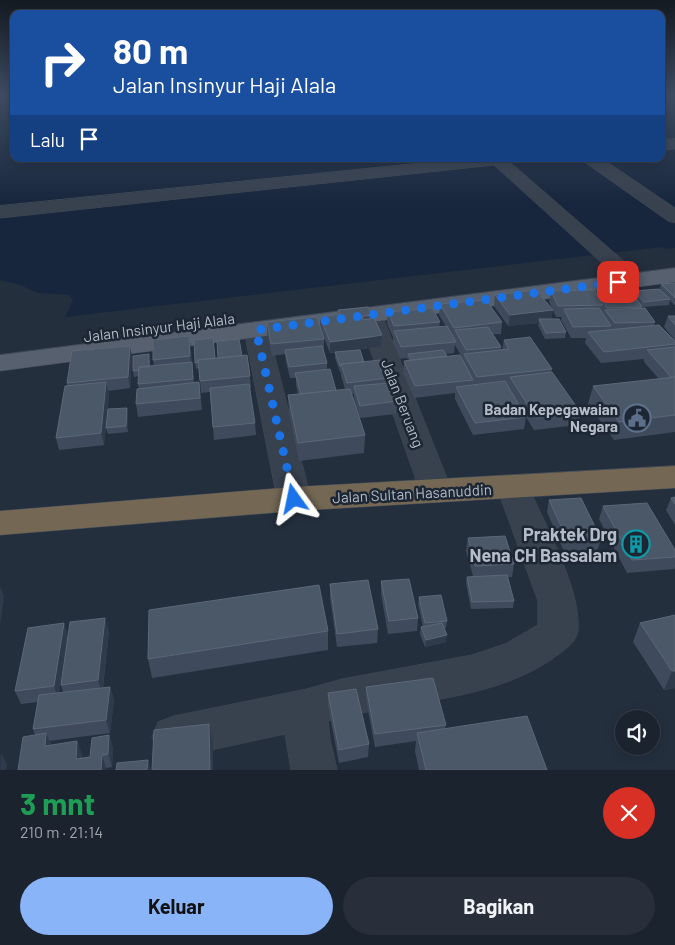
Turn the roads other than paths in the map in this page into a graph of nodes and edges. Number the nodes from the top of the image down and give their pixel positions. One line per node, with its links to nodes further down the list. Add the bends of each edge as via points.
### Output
1 (474, 162): 4 (street)
2 (505, 162): 6 (street)
3 (596, 162): 5 (street)
4 (0, 212)
5 (675, 217)
6 (617, 263): 7 (main road, Jalan Insinyur Haji Alala); 11 (main road, Jalan Insinyur Haji Alala)
7 (675, 263)
8 (675, 275): 9 (main road, Jalan Insinyur Haji Alala)
9 (370, 315): 10 (main road, Jalan Insinyur Haji Alala); 15 (street, Jalan Beruang)
10 (256, 330): 12 (main road, Jalan Insinyur Haji Alala); 16 (street)
11 (0, 347)
12 (0, 363)
13 (675, 477): 14 (highway, Jalan Sultan Hasanuddin)
14 (513, 488): 15 (highway, Jalan Sultan Hasanuddin); 18 (street, via 557,601 558,632 537,648 503,664 424,684 330,702)
15 (436, 491): 16 (highway, Jalan Sultan Hasanuddin)
16 (294, 499): 17 (highway, Jalan Sultan Hasanuddin)
17 (0, 523)
18 (309, 710): 19 (street); 20 (street, via 307,735)
19 (159, 740)
20 (314, 770)

